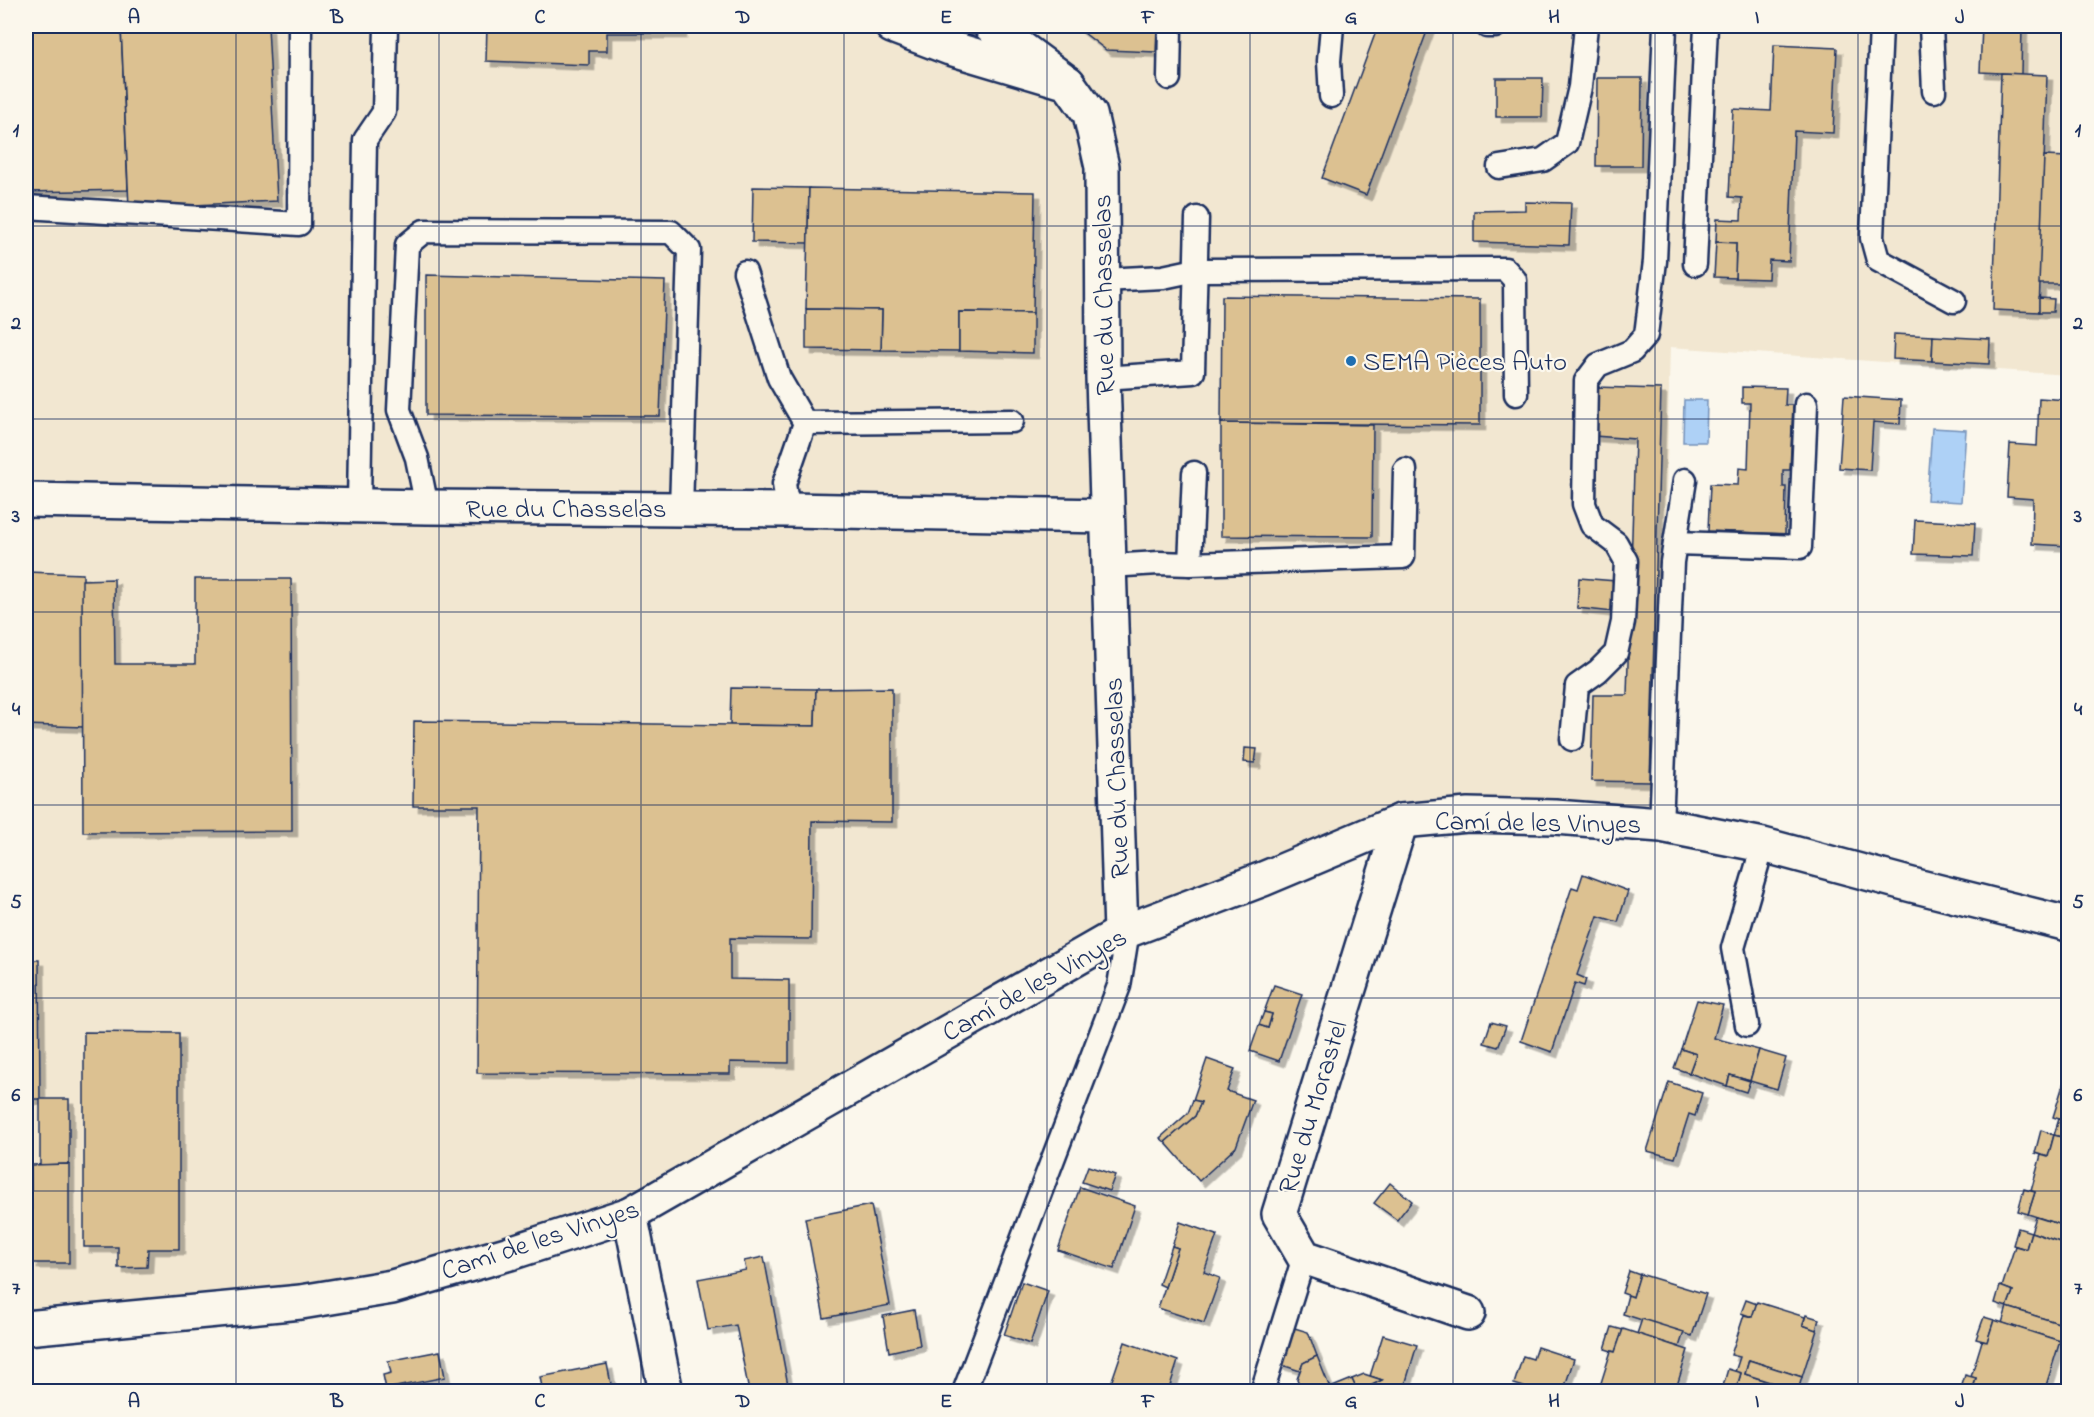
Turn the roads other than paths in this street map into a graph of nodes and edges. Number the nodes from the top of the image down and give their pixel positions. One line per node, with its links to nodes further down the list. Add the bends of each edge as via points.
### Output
1 (300, 26): 19 (lane, via 299,224)
2 (386, 26): 35 (lane, via 384,112 365,140)
3 (892, 26): 15 (street, via 950,48)
4 (991, 26): 15 (street, Rue du Chasselas)
5 (1170, 26): 14 (lane)
6 (1332, 26): 17 (lane)
7 (1487, 26): 8 (lane)
8 (1495, 26)
9 (1586, 26): 18 (lane, via 1580,87 1568,143 1543,160)
10 (1665, 26): 43 (lane, via 1655,261 1646,335 1632,351 1598,365 1586,381 1584,504 1592,525 1616,543 1626,561 1623,622 1616,653 1577,686)
11 (1706, 26): 21 (lane)
12 (1881, 26): 25 (lane, via 1872,238 1878,260)
13 (1931, 26): 16 (lane)
14 (1169, 78)
15 (1068, 83): 24 (street, Rue du Chasselas, via 1090,114 1102,167)
16 (1934, 91)
17 (1331, 96)
18 (1499, 166)
19 (26, 207)
20 (1197, 218): 22 (lane)
21 (1695, 264)
22 (1196, 270): 24 (lane, via 1164,277); 26 (lane, via 1193,372); 27 (lane, via 1505,269 1515,280)
23 (745, 272): 30 (lane, via 779,378)
24 (1103, 280): 26 (street, Rue du Chasselas)
25 (1954, 301)
26 (1104, 378): 39 (street, Rue du Chasselas)
27 (1516, 394)
28 (1806, 404): 40 (lane, via 1800,547)
29 (1012, 421): 30 (lane)
30 (806, 423): 38 (lane, via 784,484)
31 (1405, 470): 41 (lane, via 1403,557)
32 (1194, 473): 41 (lane)
33 (1685, 480): 40 (lane)
34 (26, 500): 35 (street, Rue du Chasselas)
35 (359, 505): 36 (street, Rue du Chasselas)
36 (427, 507): 37 (street, Rue du Chasselas); 37 (lane, via 417,458 399,410 407,245 424,231 671,232 689,250)
37 (681, 509): 38 (street, Rue du Chasselas)
38 (788, 510): 39 (street, Rue du Chasselas)
39 (1107, 516): 42 (street, Rue du Chasselas)
40 (1675, 543): 45 (lane)
41 (1190, 564): 42 (lane)
42 (1109, 566): 48 (street, Rue du Chasselas)
43 (1572, 739)
44 (1401, 821): 45 (street, Camí de les Vinyes, via 1468,815); 48 (street, Camí de les Vinyes); 51 (street, Rue du Morastel, via 1279,1214)
45 (1660, 825): 46 (street, Camí de les Vinyes)
46 (1763, 845): 47 (street, Camí de les Vinyes); 49 (lane, via 1733,948)
47 (2068, 924)
48 (1125, 931): 50 (street, Camí de les Vinyes); 55 (lane, via 1119,986)
49 (1747, 1025)
50 (630, 1214): 53 (street, Camí de les Vinyes, via 392,1287 301,1302); 54 (street)
51 (1304, 1257): 52 (street); 56 (lane)
52 (1468, 1313)
53 (26, 1328)
54 (666, 1392)
55 (964, 1392)
56 (1262, 1392)

